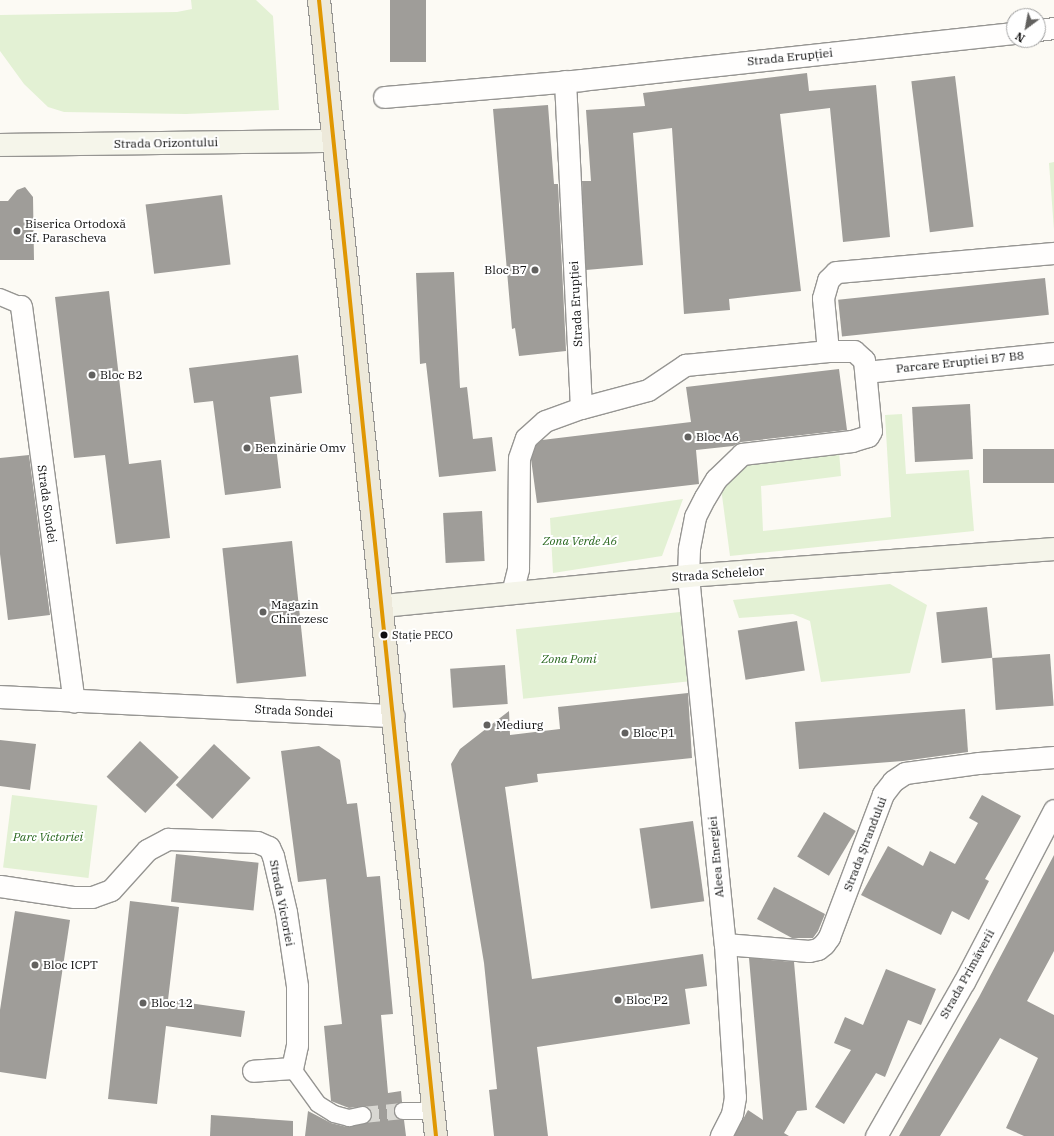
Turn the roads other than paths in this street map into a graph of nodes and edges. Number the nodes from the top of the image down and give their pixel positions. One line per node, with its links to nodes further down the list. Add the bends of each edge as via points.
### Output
1 (319, 0): 5 (main road)
2 (1006, 33): 3 (street, Strada Erupției)
3 (565, 81): 4 (street, Strada Erupției); 13 (street, Strada Erupției)
4 (384, 97)
5 (333, 141): 6 (main road, Strada Orizontului); 17 (main road)
6 (0, 145)
7 (1054, 253): 10 (street, via 846,269 836,272 824,288)
8 (0, 297): 9 (street)
9 (21, 306): 19 (street, Strada Sondei)
10 (828, 350): 12 (street, via 854,351 864,360); 13 (street, via 685,365 648,390)
11 (1054, 352): 12 (street, Parcare Eruptiei B7 B8)
12 (866, 372): 15 (street, Aleea Energiei, via 871,431 868,436 852,441 742,454 716,479 695,516 689,549)
13 (581, 408): 16 (street, via 546,420 526,438 519,458 518,569)
14 (1054, 549): 15 (main road, Strada Schelelor)
15 (688, 576): 16 (main road, Strada Schelelor); 24 (street, Aleea Energiei)
16 (512, 593): 17 (main road, Strada Schelelor)
17 (382, 606): 20 (main road)
18 (0, 697): 19 (street, Strada Sondei)
19 (74, 701): 20 (street, Strada Sondei)
20 (394, 716): 28 (main road)
21 (1054, 757): 24 (street, Strada Ștrandului, via 979,763 905,773 893,781 883,794 829,937 818,950)
22 (1054, 810): 32 (street, Strada Primăverii, via 964,982)
23 (0, 886): 25 (street, Strada Victoriei, via 74,898 92,897 110,890 148,850 168,839 257,842 269,847 286,912 297,986 297,1045)
24 (725, 944): 30 (street, Aleea Energiei, via 735,1097 732,1114)
25 (292, 1068): 26 (street); 29 (street, via 318,1104 334,1114 349,1118)
26 (253, 1071)
27 (403, 1111): 28 (street)
28 (433, 1111): 31 (main road)
29 (363, 1115)
30 (723, 1133)
31 (436, 1136)
32 (876, 1136)

